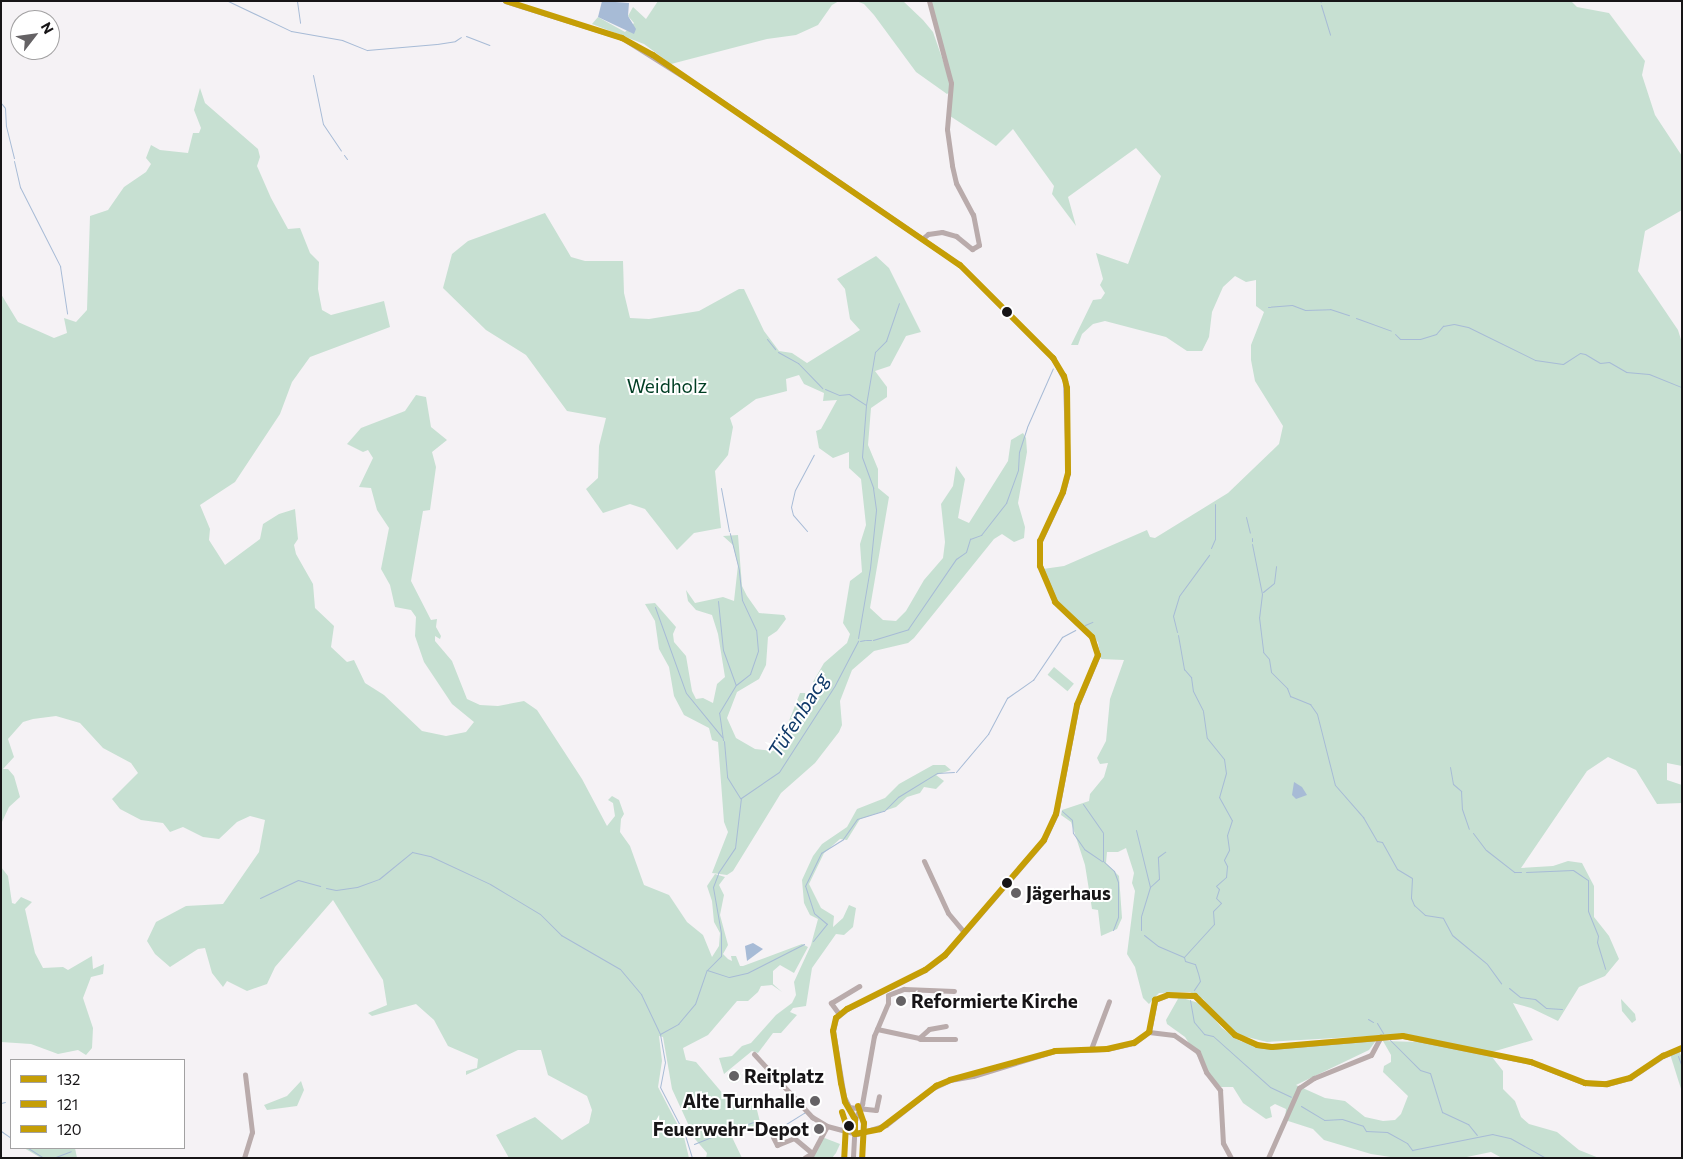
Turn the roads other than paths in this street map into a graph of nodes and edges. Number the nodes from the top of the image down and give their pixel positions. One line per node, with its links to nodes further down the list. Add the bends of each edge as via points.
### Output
1 (505, 1): 3 (street, via 635,44)
2 (929, 1): 3 (street, via 951,83 947,129 952,165 956,183 973,216 978,245 972,248 956,236 942,232 928,234)
3 (922, 239): 5 (street, via 987,289 1062,372 1067,388 1068,473 1063,492 1040,540 1040,566 1054,602 1092,637 1098,652 1096,665 1077,705 1053,825 1044,840)
4 (924, 861): 5 (street, via 948,913)
5 (964, 932): 7 (street, via 945,955 925,970)
6 (860, 986): 11 (street, via 832,1001)
7 (885, 990): 9 (street); 11 (street)
8 (954, 991): 9 (street, via 904,989)
9 (888, 996): 13 (street)
10 (1109, 1001): 19 (street)
11 (839, 1014): 23 (street, via 833,1031)
12 (946, 1026): 16 (street, via 929,1029)
13 (877, 1029): 16 (street); 24 (street)
14 (1149, 1032): 15 (street, via 1155,1000 1163,995 1182,994 1200,999 1235,1035 1257,1045 1280,1046); 19 (street, via 1126,1046); 35 (street, via 1174,1035 1198,1052 1206,1072 1220,1090 1223,1143)
15 (1382, 1036): 18 (street, via 1410,1038 1522,1060 1576,1081 1599,1085 1630,1078 1663,1056); 36 (street, via 1371,1055 1314,1078 1299,1088)
16 (919, 1038): 17 (street)
17 (955, 1039)
18 (1682, 1048)
19 (1092, 1049): 28 (street, via 1041,1054 973,1076 946,1081 886,1125)
20 (754, 1054): 26 (street, via 812,1117)
21 (245, 1074): 32 (street, via 252,1135)
22 (879, 1096): 24 (street, via 876,1110)
23 (848, 1107): 24 (street); 25 (street)
24 (861, 1108): 25 (street)
25 (855, 1119): 28 (street)
26 (827, 1126): 28 (street); 31 (street)
27 (789, 1132): 30 (street)
28 (855, 1134): 34 (street)
29 (773, 1136): 30 (street, via 777,1144)
30 (794, 1138): 31 (street)
31 (811, 1156): 33 (street)
32 (244, 1158)
33 (804, 1158)
34 (853, 1158)
35 (1231, 1158)
36 (1268, 1158)

